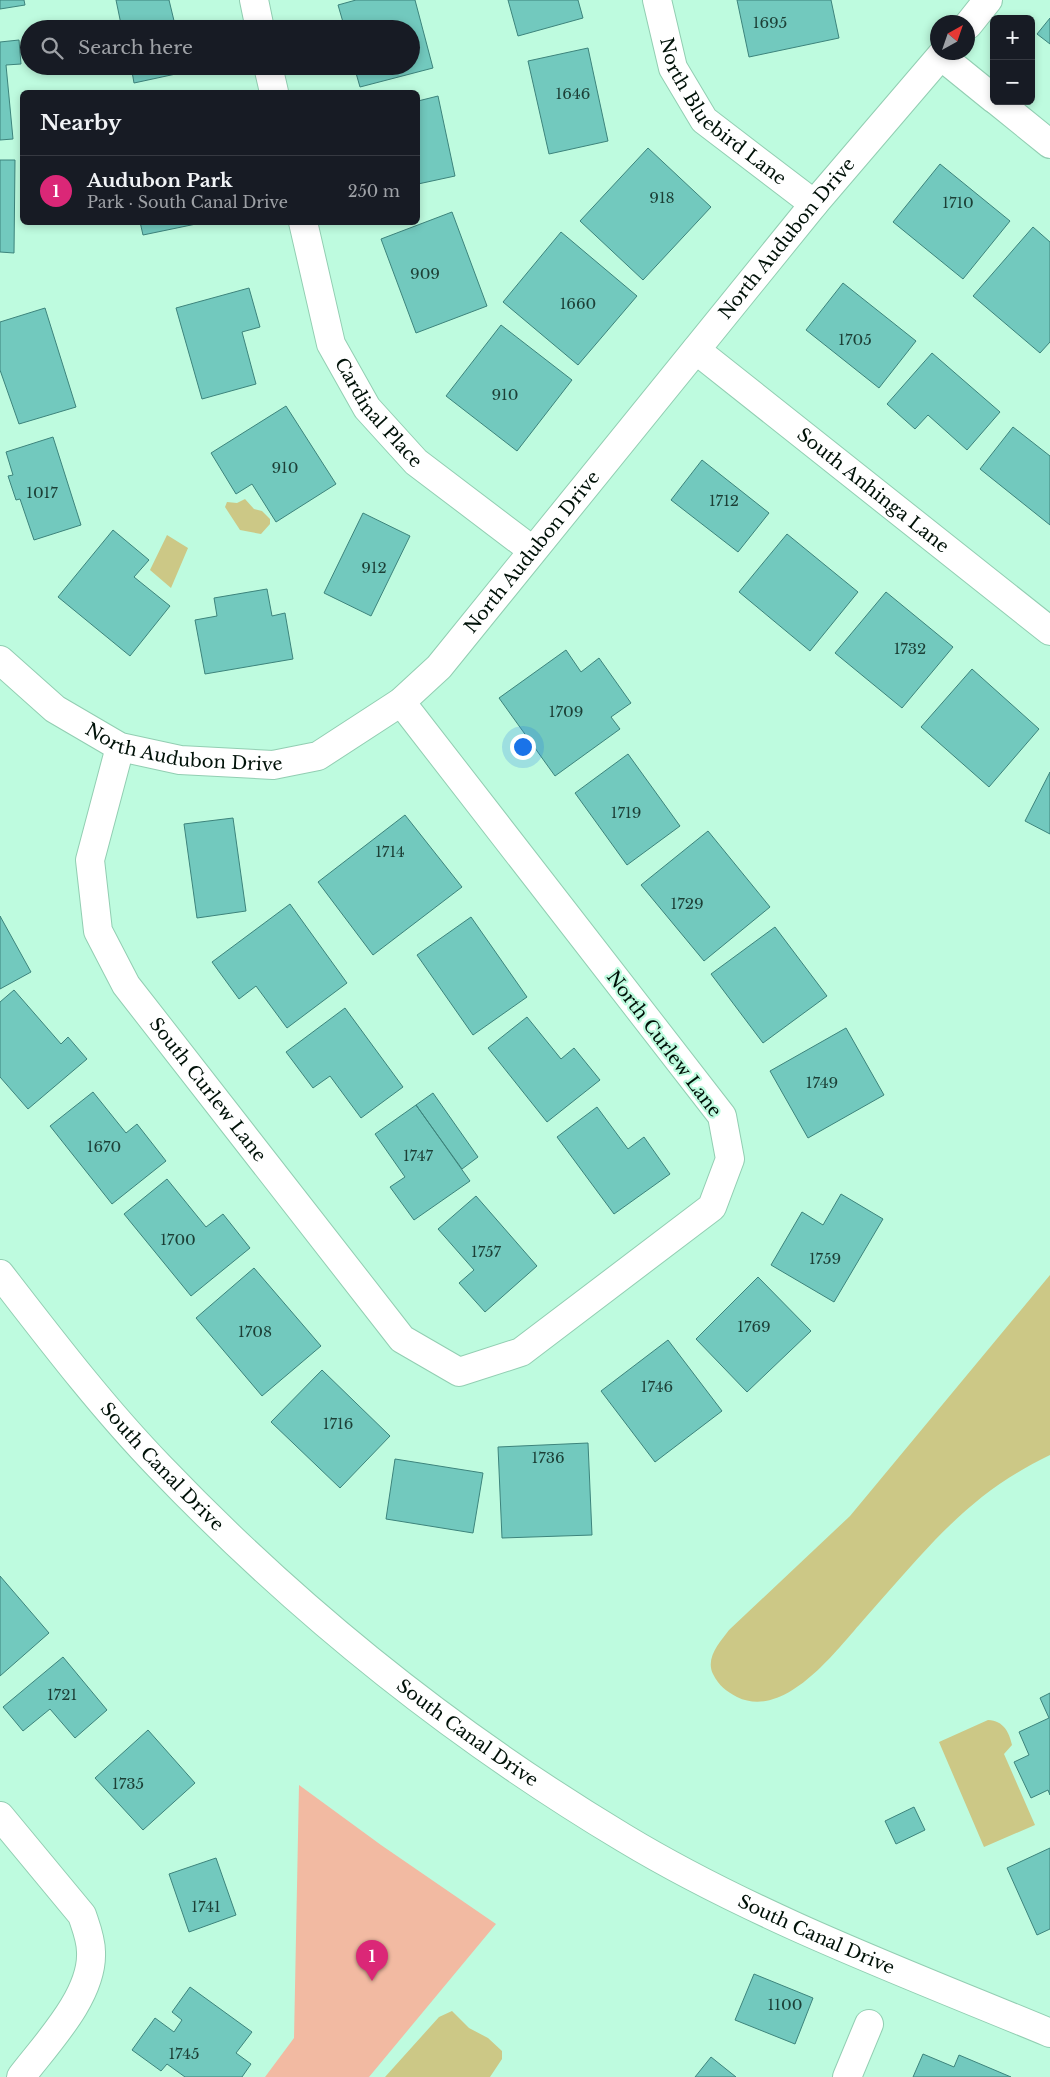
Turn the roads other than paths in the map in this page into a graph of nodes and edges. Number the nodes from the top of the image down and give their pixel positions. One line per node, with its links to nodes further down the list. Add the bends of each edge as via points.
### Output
1 (254, 0): 5 (street)
2 (656, 0): 13 (street, North Bluebird Lane, via 673,68 704,120)
3 (988, 0): 4 (street)
4 (975, 16)
5 (258, 20)
6 (938, 60): 13 (street, North Audubon Drive)
7 (950, 60): 10 (street)
8 (270, 75): 9 (street)
9 (274, 90)
10 (990, 95)
11 (1002, 105): 12 (street)
12 (1050, 144)
13 (814, 204): 15 (street, North Audubon Drive)
14 (305, 225): 16 (street, Cardinal Place, via 331,344 367,408 416,462)
15 (696, 350): 16 (street, North Audubon Drive); 17 (street, South Anhinga Lane)
16 (532, 550): 19 (street, North Audubon Drive, via 439,667)
17 (1050, 631)
18 (0, 660): 20 (street, North Audubon Drive, via 54,710)
19 (401, 702): 20 (street, North Audubon Drive, via 318,756 273,765 180,760); 22 (street, North Curlew Lane, via 722,1116 730,1159 712,1207 521,1352)
20 (120, 747): 22 (street, South Curlew Lane, via 90,860 98,931 126,985 402,1340)
21 (0, 1274): 25 (street, South Canal Drive, via 88,1386 216,1524 341,1636 479,1742 624,1838 710,1885 846,1948)
22 (460, 1372)
23 (0, 1816): 26 (street, via 68,1895 82,1915 89,1934 90,1966 77,2000)
24 (869, 2024): 27 (street)
25 (1050, 2033)
26 (21, 2077)
27 (847, 2077)

